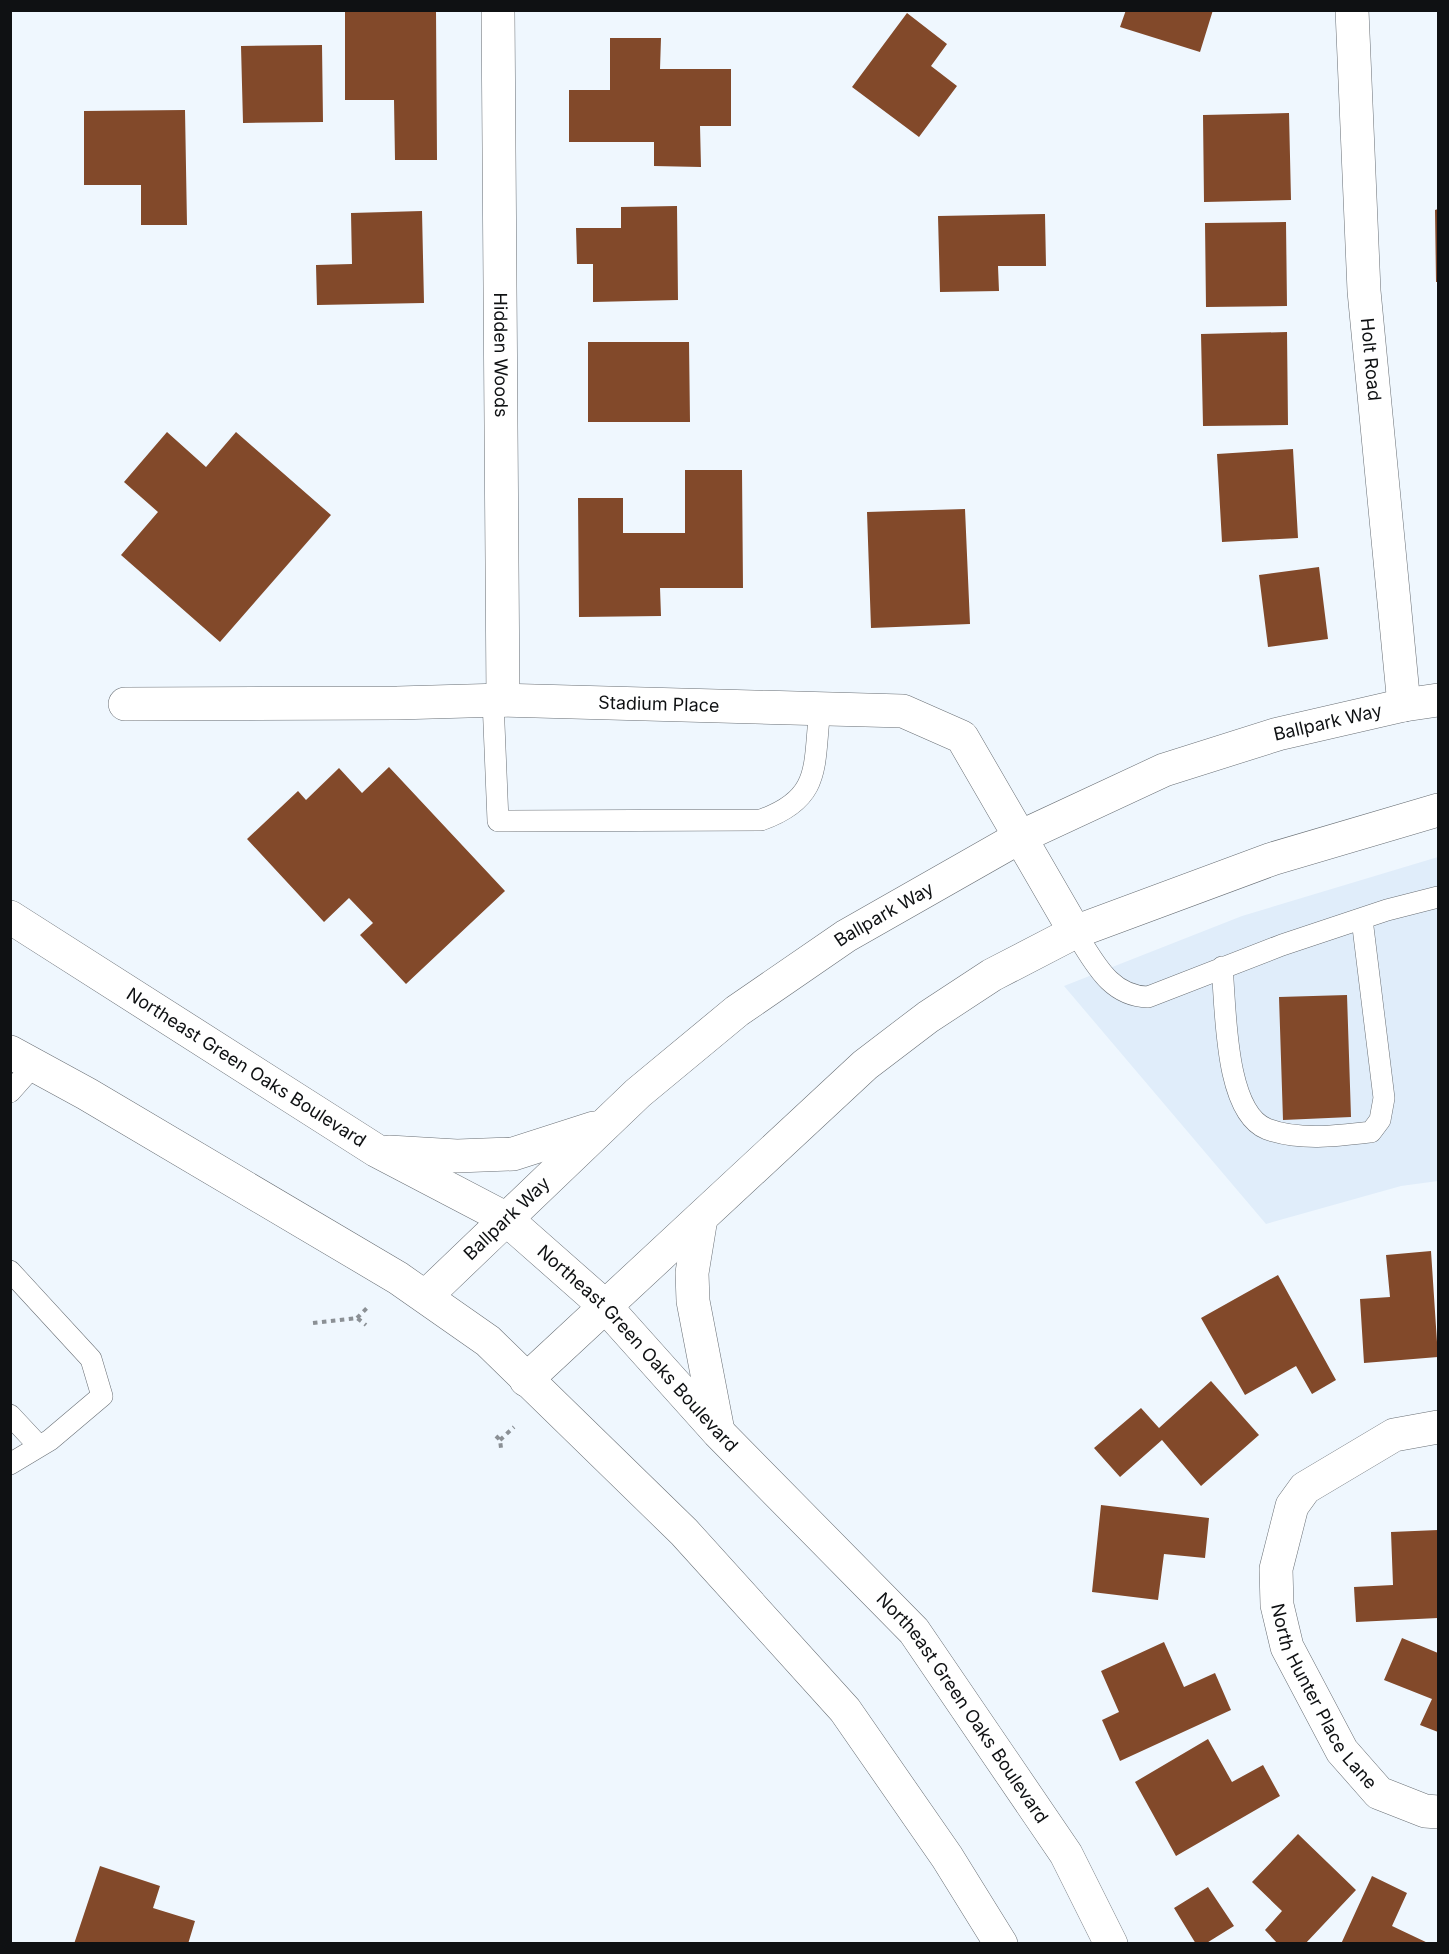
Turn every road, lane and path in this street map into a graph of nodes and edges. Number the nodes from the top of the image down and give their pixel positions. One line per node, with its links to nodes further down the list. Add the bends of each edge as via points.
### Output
1 (498, 10): 3 (main road, Hidden Woods)
2 (1352, 10): 6 (main road, Holt Road, via 1365,291)
3 (498, 700): 5 (main road, Stadium Place); 7 (main road, Stadium Place); 7 (lane, via 498,821 761,820 801,799 812,780)
4 (1438, 700): 6 (main road, Ballpark Way)
5 (125, 704)
6 (1404, 705): 9 (main road, Ballpark Way, via 1278,734 1164,770)
7 (820, 709): 9 (main road, Stadium Place, via 903,711 962,737)
8 (1438, 810): 13 (main road, via 1272,859)
9 (1020, 837): 13 (main road, Stadium Place); 17 (main road, Ballpark Way, via 846,936 736,1011)
10 (1438, 897): 12 (lane)
11 (10, 916): 18 (main road, Northeast Green Oaks Boulevard)
12 (1362, 919): 14 (lane); 14 (lane, via 1384,1098 1380,1120 1371,1132 1287,1134 1265,1128 1249,1117 1236,1091)
13 (1076, 932): 14 (lane, via 1114,987 1131,997 1148,997); 20 (main road, via 992,975 902,1037 866,1065)
14 (1222, 967)
15 (22, 1058): 16 (lane); 22 (main road)
16 (10, 1092)
17 (605, 1124): 18 (main road, via 513,1154 457,1156); 19 (main road, Ballpark Way)
18 (377, 1151): 19 (main road, Northeast Green Oaks Boulevard)
19 (505, 1218): 22 (main road, Ballpark Way); 24 (main road, Northeast Green Oaks Boulevard)
20 (701, 1218): 24 (main road); 32 (main road, via 692,1273 693,1301)
21 (10, 1271): 35 (lane, via 91,1359 102,1396)
22 (426, 1296): 28 (main road, via 488,1341)
23 (368, 1307): 25 (path)
24 (606, 1307): 28 (main road); 32 (main road, Northeast Green Oaks Boulevard)
25 (357, 1318): 26 (path); 27 (path)
26 (313, 1323)
27 (366, 1325)
28 (526, 1380): 39 (main road, via 684,1532 845,1710 947,1857)
29 (10, 1415): 35 (lane)
30 (514, 1427): 34 (path)
31 (1438, 1427): 38 (main road, North Hunter Place Lane, via 1394,1434 1305,1488 1293,1506 1276,1569 1276,1605 1287,1647 1342,1751 1380,1792 1425,1811)
32 (718, 1432): 40 (main road, Northeast Green Oaks Boulevard, via 914,1631 1066,1854)
33 (496, 1436): 34 (path)
34 (500, 1440): 36 (path)
35 (39, 1446): 37 (lane)
36 (501, 1448)
37 (10, 1464)
38 (1438, 1812)
39 (1001, 1944)
40 (1111, 1944)

